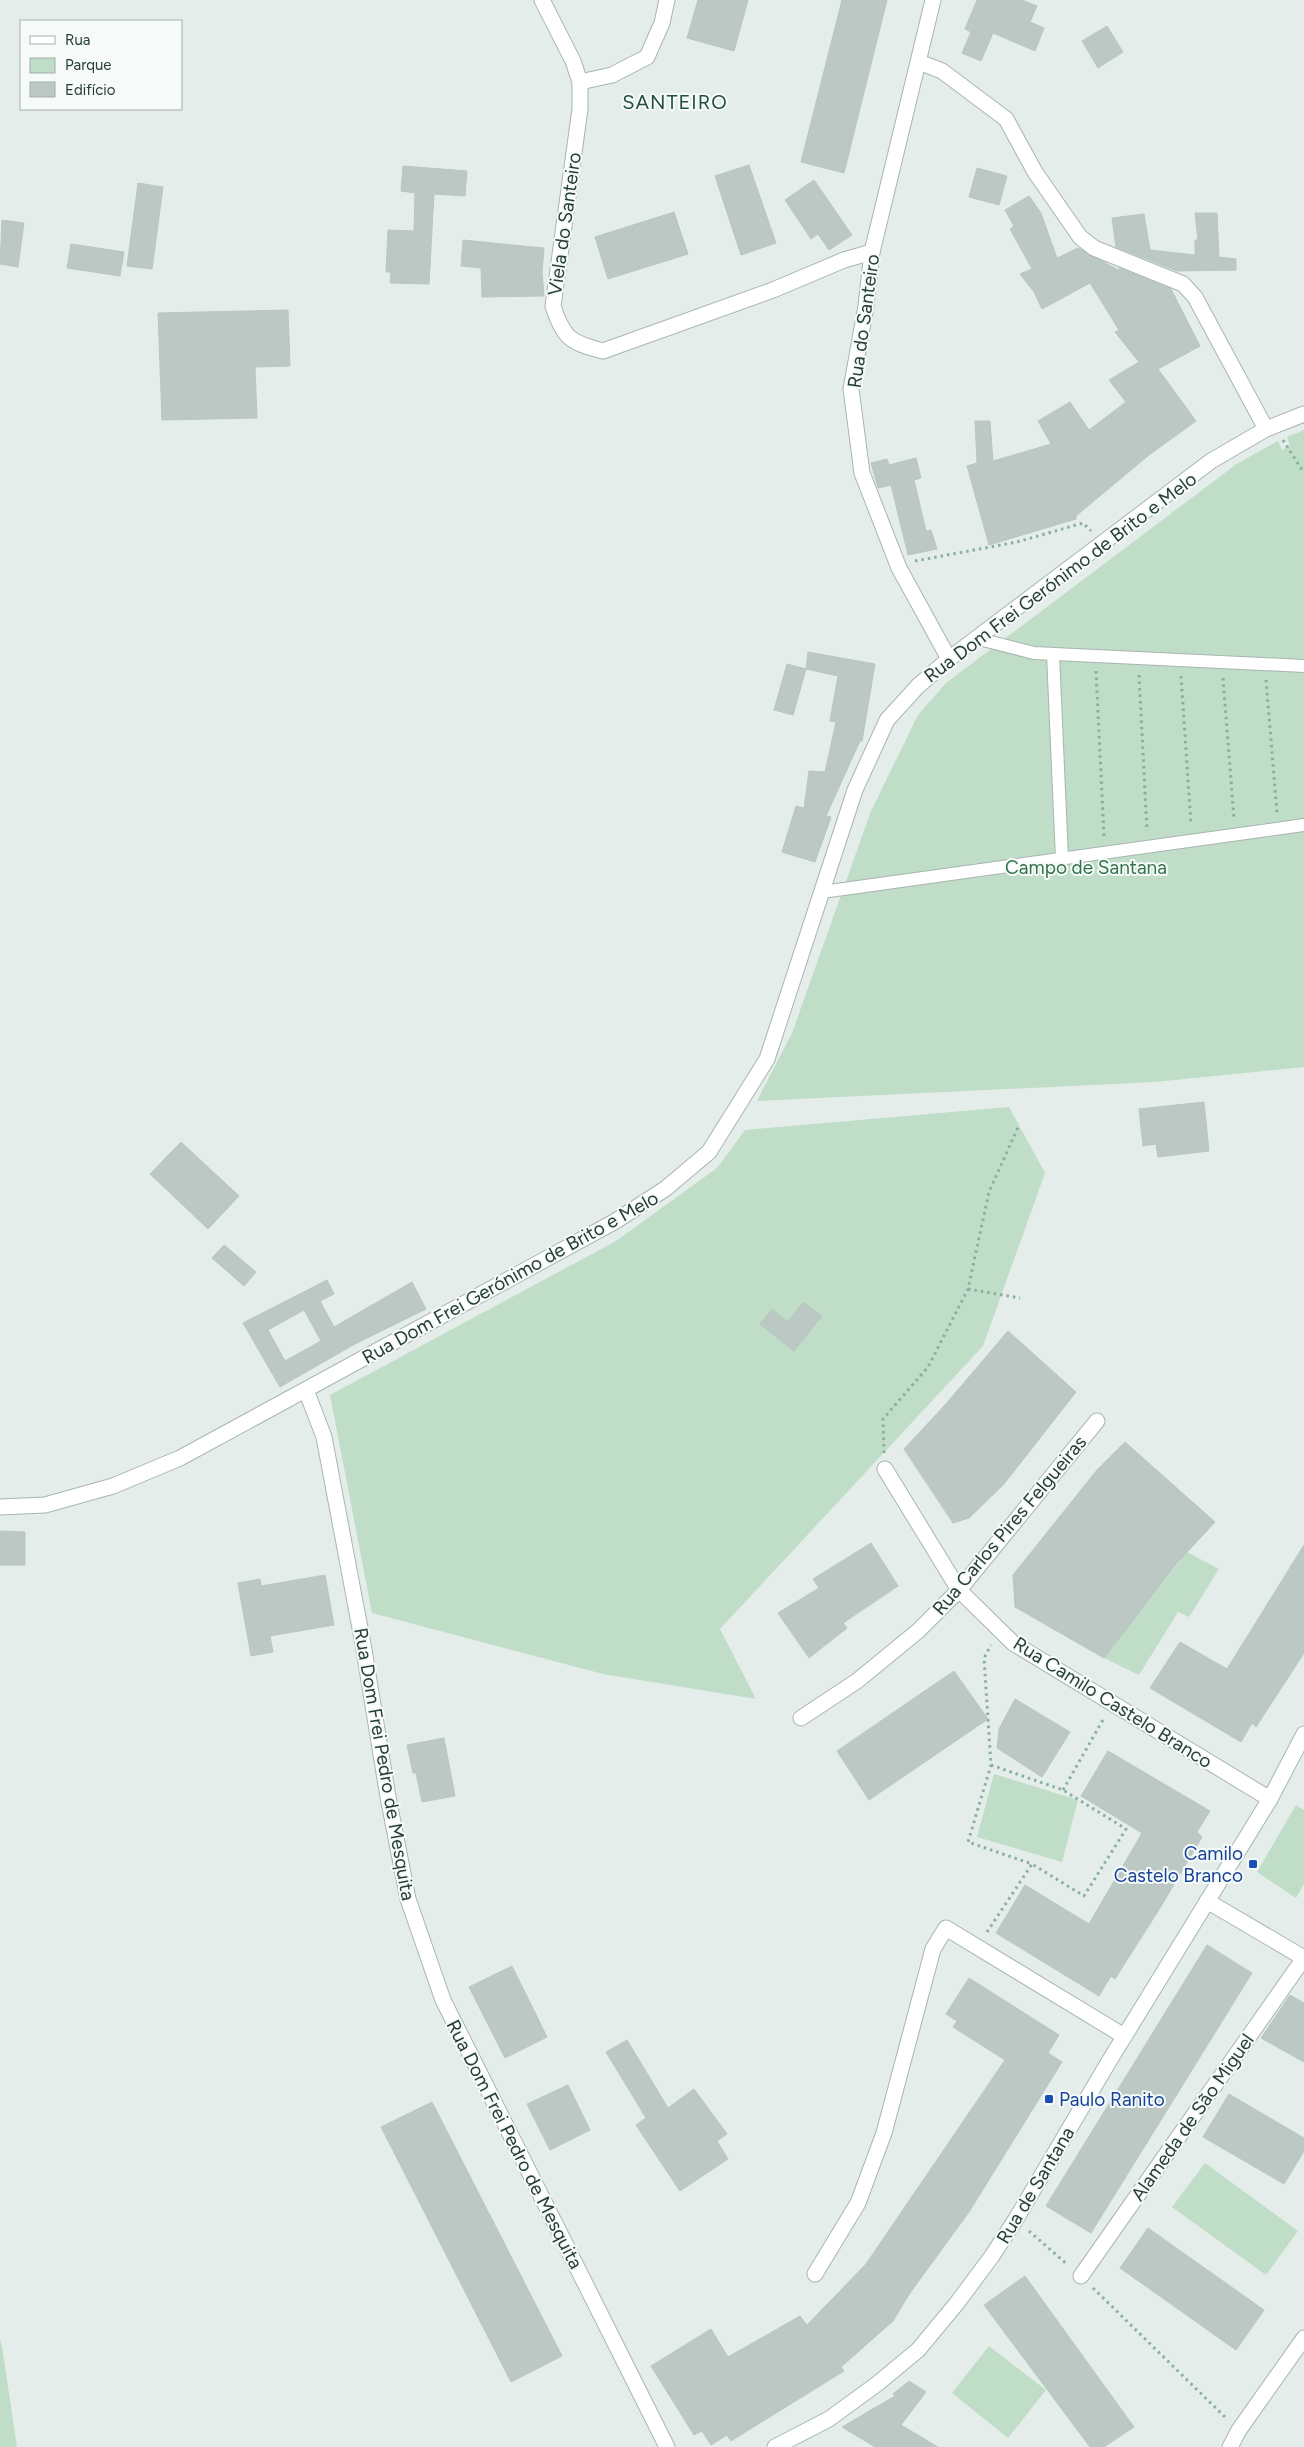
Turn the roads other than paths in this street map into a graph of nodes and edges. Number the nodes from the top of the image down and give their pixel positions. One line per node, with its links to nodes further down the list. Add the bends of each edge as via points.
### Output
1 (542, 0): 5 (street, Viela do Santeiro)
2 (667, 0): 5 (street, via 662,23 647,57 612,75)
3 (933, 0): 4 (street, Rua do Santeiro)
4 (919, 62): 6 (street, Rua do Santeiro); 8 (street, via 942,71 1006,119 1034,172 1080,237 1094,248 1183,284 1194,297)
5 (580, 82): 6 (street, Viela do Santeiro, via 580,108 553,306 560,327 578,345 603,352)
6 (872, 252): 11 (street, Rua do Santeiro, via 851,390 862,473 899,568)
7 (1304, 414): 8 (street, Rua Dom Frei Gerónimo de Brito e Melo)
8 (1266, 429): 9 (street, Rua Dom Frei Gerónimo de Brito e Melo, via 1211,461)
9 (979, 638): 10 (lane, via 1034,653); 11 (street, Rua Dom Frei Gerónimo de Brito e Melo)
10 (1053, 654): 12 (lane); 14 (lane)
11 (948, 659): 15 (street, Rua Dom Frei Gerónimo de Brito e Melo, via 887,720 855,790)
12 (1304, 666)
13 (1304, 825): 14 (lane)
14 (1062, 859): 15 (lane)
15 (822, 892): 16 (street, Rua Dom Frei Gerónimo de Brito e Melo, via 768,1059 709,1152 665,1189 614,1222)
16 (306, 1390): 19 (street, Rua Dom Frei Gerónimo de Brito e Melo, via 180,1458 113,1486 45,1505); 30 (street, Rua Dom Frei Pedro de Mesquita, via 324,1437 408,1899 443,2000)
17 (1097, 1422): 20 (street, Rua Carlos Pires Felgueiras)
18 (885, 1469): 20 (street, Rua Camilo Castelo Branco)
19 (0, 1507)
20 (960, 1590): 21 (street, Rua Carlos Pires Felgueiras, via 918,1631 856,1681); 23 (street, Rua Camilo Castelo Branco, via 1013,1643)
21 (801, 1718)
22 (1304, 1734): 23 (street, Rua de Santana)
23 (1270, 1798): 24 (street, Rua de Santana)
24 (1207, 1901): 25 (street); 26 (street, Rua de Santana)
25 (1304, 1958): 28 (street, Alameda de São Miguel)
26 (1124, 2036): 27 (street, via 946,1928 933,1949 884,2133 858,2203); 31 (street, Rua de Santana, via 992,2256 918,2350 829,2419)
27 (815, 2274)
28 (1081, 2276)
29 (1304, 2338): 32 (street)
30 (667, 2447)
31 (776, 2447)
32 (1230, 2447)

